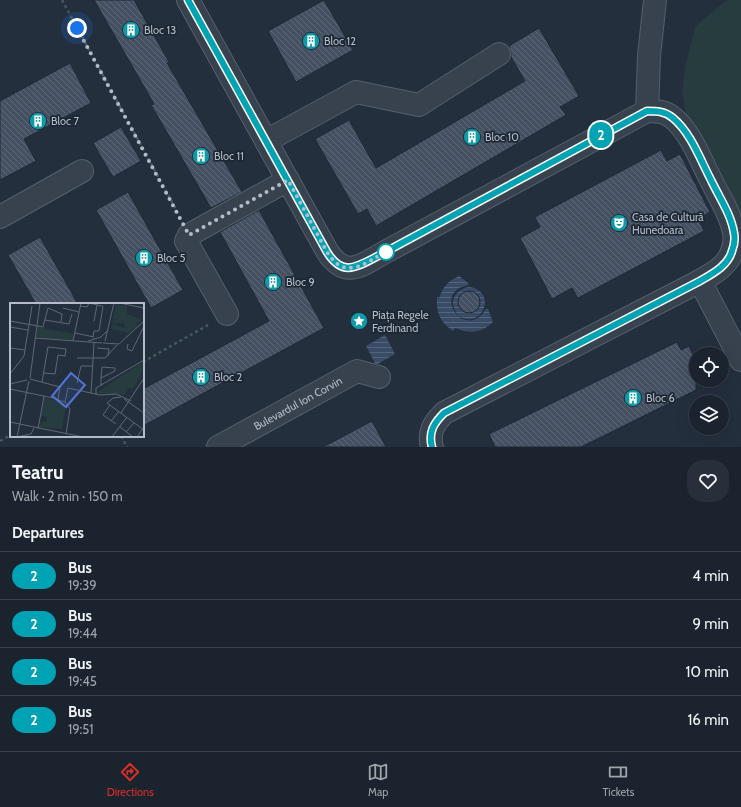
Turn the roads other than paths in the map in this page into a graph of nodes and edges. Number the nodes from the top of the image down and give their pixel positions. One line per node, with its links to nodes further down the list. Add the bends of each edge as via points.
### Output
1 (188, 0): 5 (street)
2 (655, 0): 4 (street)
3 (499, 54): 5 (street, via 419,106 356,92)
4 (647, 111): 7 (street, via 353,268 345,268 333,261); 9 (street, via 662,112 679,124 730,216 735,234 732,252 726,264)
5 (266, 140): 7 (street)
6 (82, 171): 8 (street)
7 (288, 180): 10 (street, via 189,235 186,241)
8 (0, 217)
9 (700, 281): 11 (street); 14 (street, via 444,413 432,428)
10 (228, 314)
11 (741, 360)
12 (379, 377): 13 (street, Bulevardul Ion Corvin, via 357,371)
13 (218, 447)
14 (432, 447)

